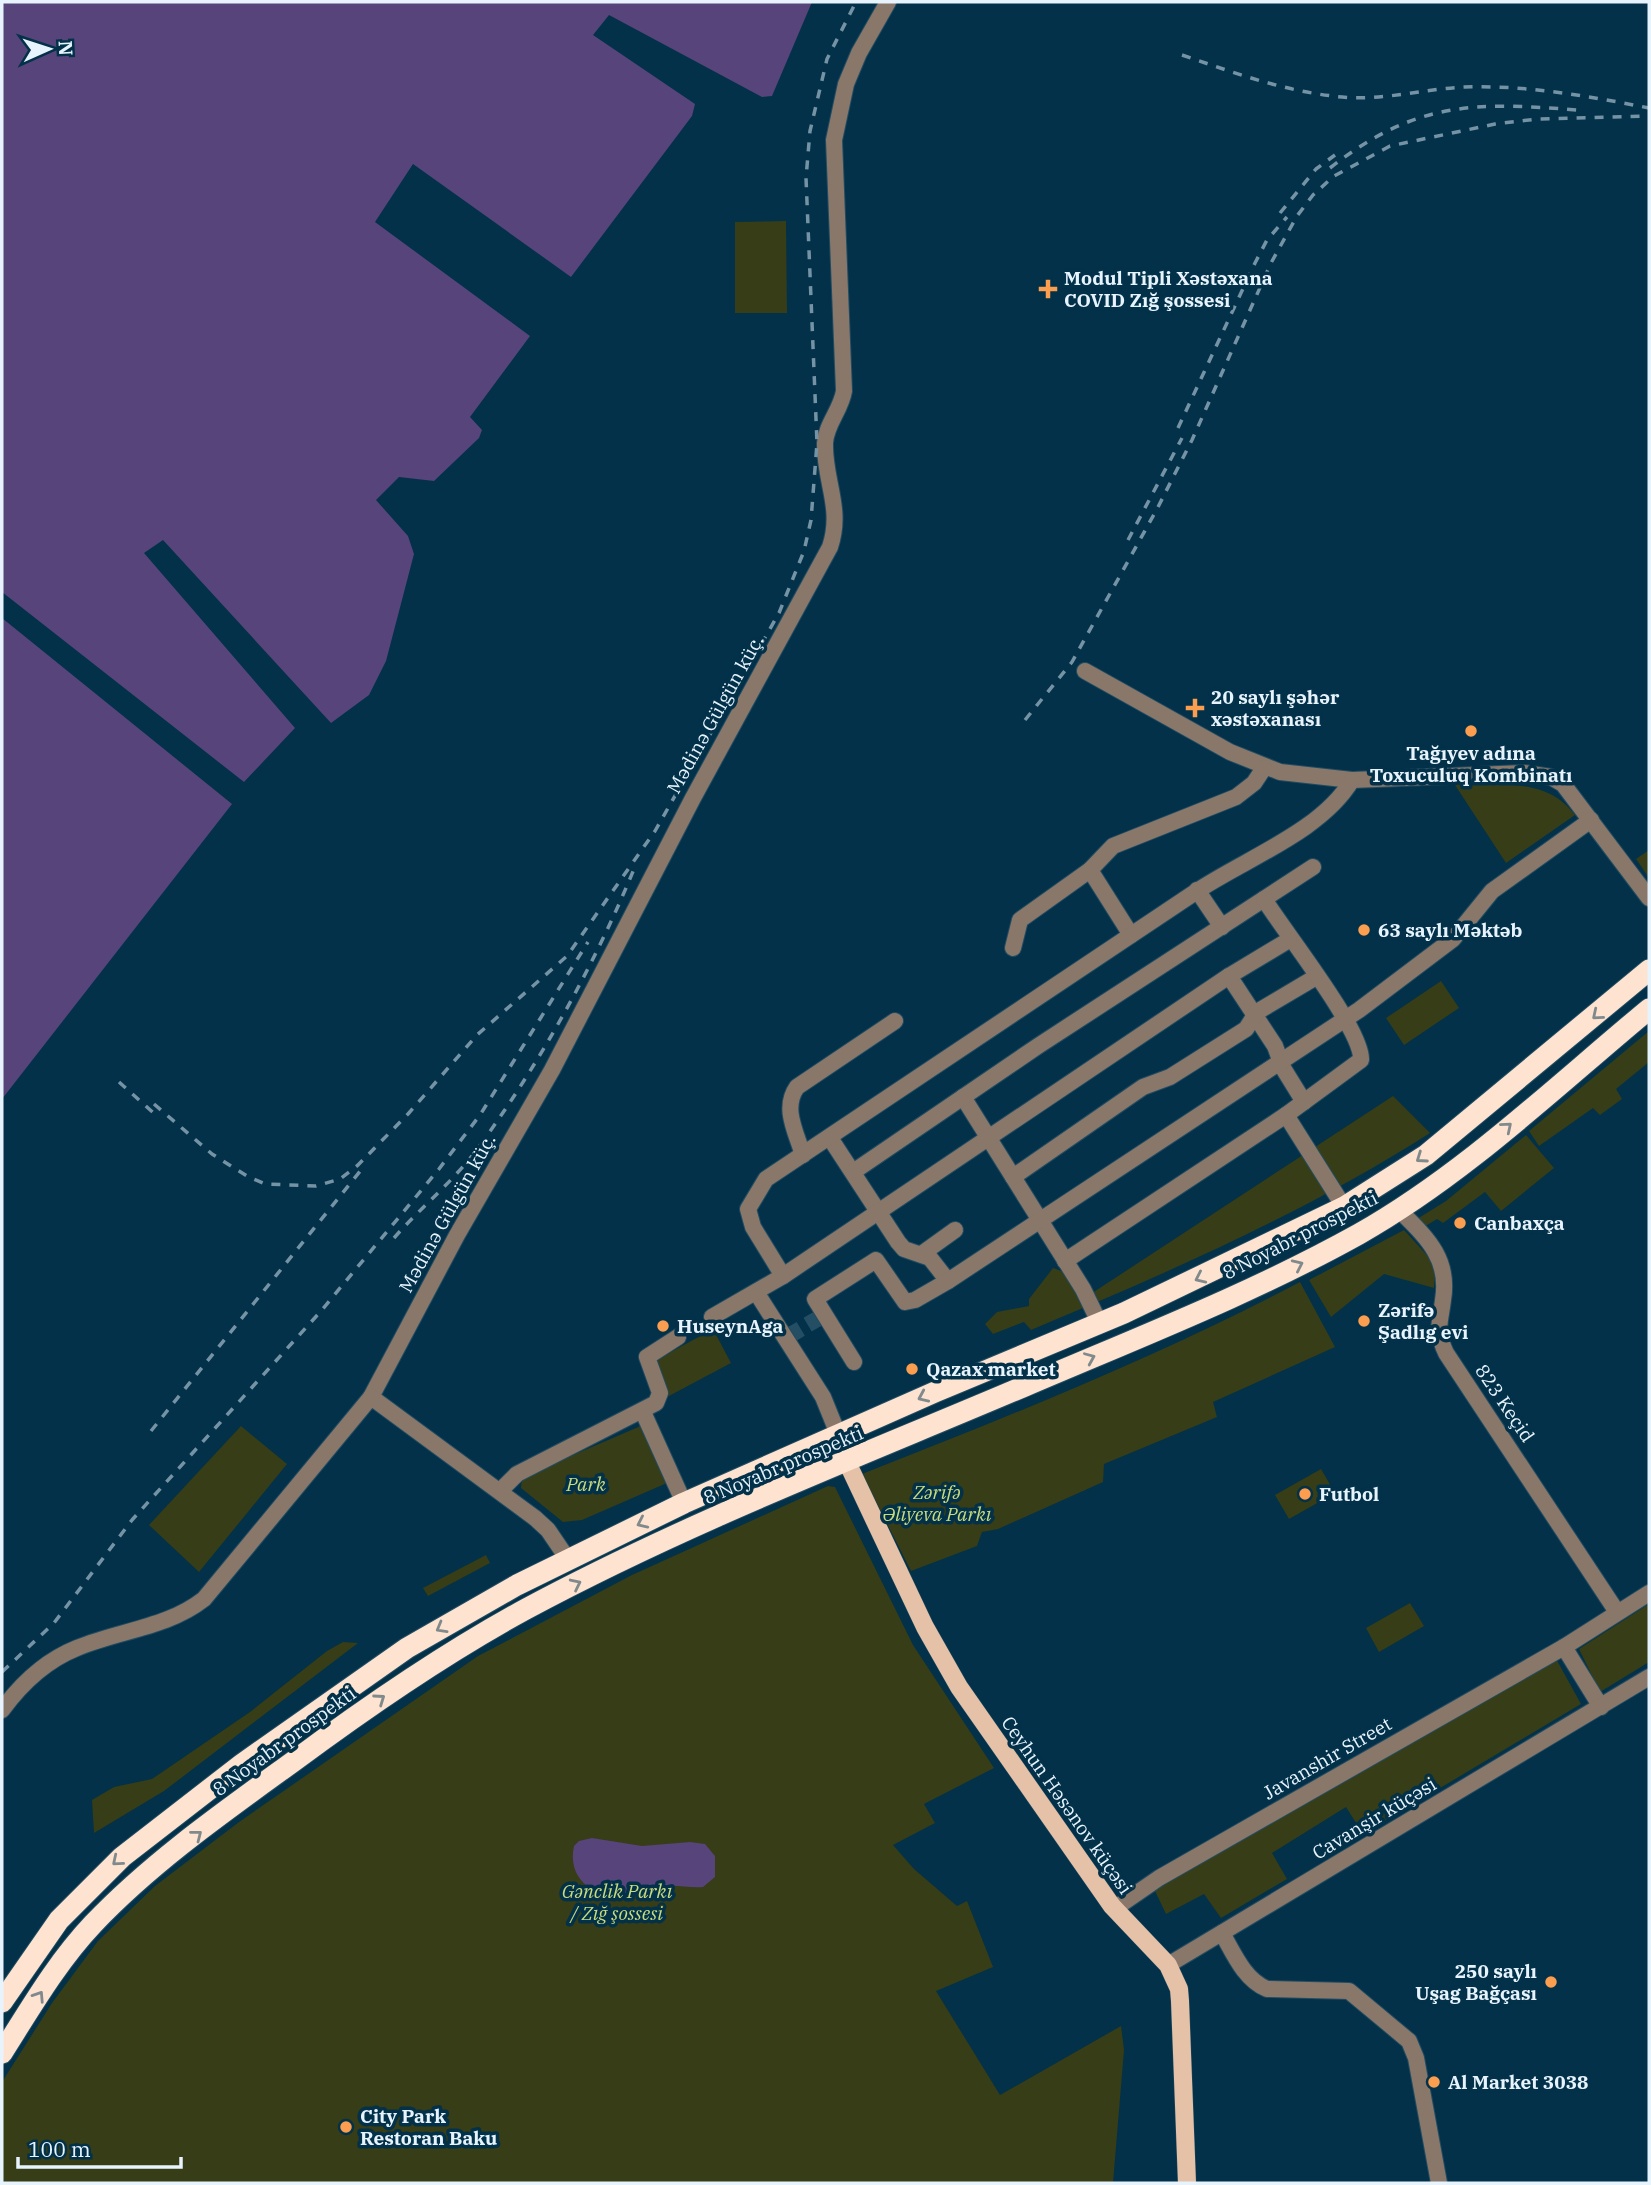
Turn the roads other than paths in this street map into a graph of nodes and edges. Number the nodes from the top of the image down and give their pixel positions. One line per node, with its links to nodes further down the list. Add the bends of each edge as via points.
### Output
1 (888, 2): 45 (street, Mədinə Gülgün küç., via 846,84 834,140 844,391 825,445 836,519 831,547 552,1070)
2 (1085, 671): 3 (street)
3 (1264, 768): 4 (street); 7 (street, via 1236,797 1124,840)
4 (1352, 780): 5 (street, via 1537,774 1563,784); 8 (street, via 1329,810)
5 (1591, 820): 9 (street); 20 (street, via 1492,891 1453,939)
6 (1313, 867): 10 (street)
7 (1090, 870): 12 (street); 14 (street, via 1020,920)
8 (1198, 890): 11 (street); 12 (street)
9 (1649, 898)
10 (1264, 899): 11 (street); 13 (street)
11 (1222, 927): 23 (street)
12 (1131, 935): 27 (street)
13 (1289, 940): 16 (street); 17 (street)
14 (1013, 948)
15 (1649, 970): 31 (highway, 8 Noyabr prospekti, one-way to 31, via 1436,1147)
16 (1229, 976): 19 (street); 26 (street)
17 (1316, 977): 19 (street); 20 (street)
18 (1649, 1009): 32 (highway, 8 Noyabr prospekti, one-way to 18, via 1484,1147)
19 (1254, 1017): 22 (street); 30 (street, via 1246,1030 1170,1077 1143,1087)
20 (1345, 1018): 22 (street); 24 (street, via 1359,1044 1361,1060)
21 (895, 1021): 28 (street, via 797,1087 789,1098)
22 (1280, 1059): 24 (street); 34 (street)
23 (963, 1097): 26 (street); 29 (street)
24 (1304, 1102): 25 (street)
25 (1286, 1115): 31 (street); 37 (street)
26 (987, 1136): 30 (street); 33 (street)
27 (830, 1138): 28 (street); 29 (street)
28 (803, 1155): 38 (street, via 761,1184 749,1204 754,1227)
29 (853, 1172): 33 (street)
30 (1013, 1177): 34 (street)
31 (1345, 1207): 42 (highway, 8 Noyabr prospekti, one-way to 42)
32 (1399, 1210): 48 (highway, 8 Noyabr prospekti, one-way to 32, via 1271,1278); 53 (street, 823 Keçid, via 1431,1241 1443,1265 1444,1297 1437,1327 1446,1353)
33 (877, 1212): 36 (street, via 904,1249); 38 (street)
34 (1041, 1222): 37 (street); 39 (street)
35 (955, 1230): 36 (street)
36 (923, 1254): 39 (street)
37 (1065, 1261): 42 (street)
38 (783, 1276): 40 (street)
39 (948, 1281): 44 (street, via 905,1302 876,1260 814,1299)
40 (756, 1292): 41 (street); 47 (street, via 823,1397)
41 (712, 1317)
42 (1100, 1324): 47 (highway, 8 Noyabr prospekti, one-way to 47)
43 (678, 1337): 46 (street, via 647,1357 661,1398)
44 (854, 1362)
45 (371, 1397): 49 (street); 57 (street, Mədinə Gülgün küç., via 204,1599 164,1622 58,1658)
46 (643, 1412): 49 (street, via 516,1474); 50 (street)
47 (838, 1434): 48 (highway); 50 (highway, 8 Noyabr prospekti)
48 (847, 1462): 58 (main road, Ceyhun Həsənov küçəsi, via 920,1618 959,1687); 62 (highway, 8 Noyabr prospekti, one-way to 48, via 60,1964 119,1898 256,1788 400,1685 568,1588)
49 (500, 1491): 51 (street, via 548,1530)
50 (684, 1503): 51 (highway, 8 Noyabr prospekti, one-way to 51)
51 (567, 1559): 61 (highway, 8 Noyabr prospekti, one-way to 61, via 385,1662 122,1857 59,1920)
52 (1649, 1593): 53 (street)
53 (1617, 1612): 54 (street)
54 (1564, 1647): 56 (street); 58 (street, Javanshir Street, via 1160,1878)
55 (1649, 1677): 56 (street, Cavanşir küçəsi)
56 (1601, 1707): 59 (street, Cavanşir küçəsi)
57 (2, 1710)
58 (1114, 1909): 60 (main road, Ceyhun Həsənov küçəsi)
59 (1222, 1933): 60 (street, Cavanşir küçəsi); 64 (street, via 1248,1978 1258,1985 1267,1989 1344,1989 1409,2041 1416,2057)
60 (1167, 1965): 63 (main road, Ceyhun Həsənov küçəsi, via 1179,1989)
61 (2, 2002)
62 (2, 2053)
63 (1186, 2183)
64 (1439, 2183)

